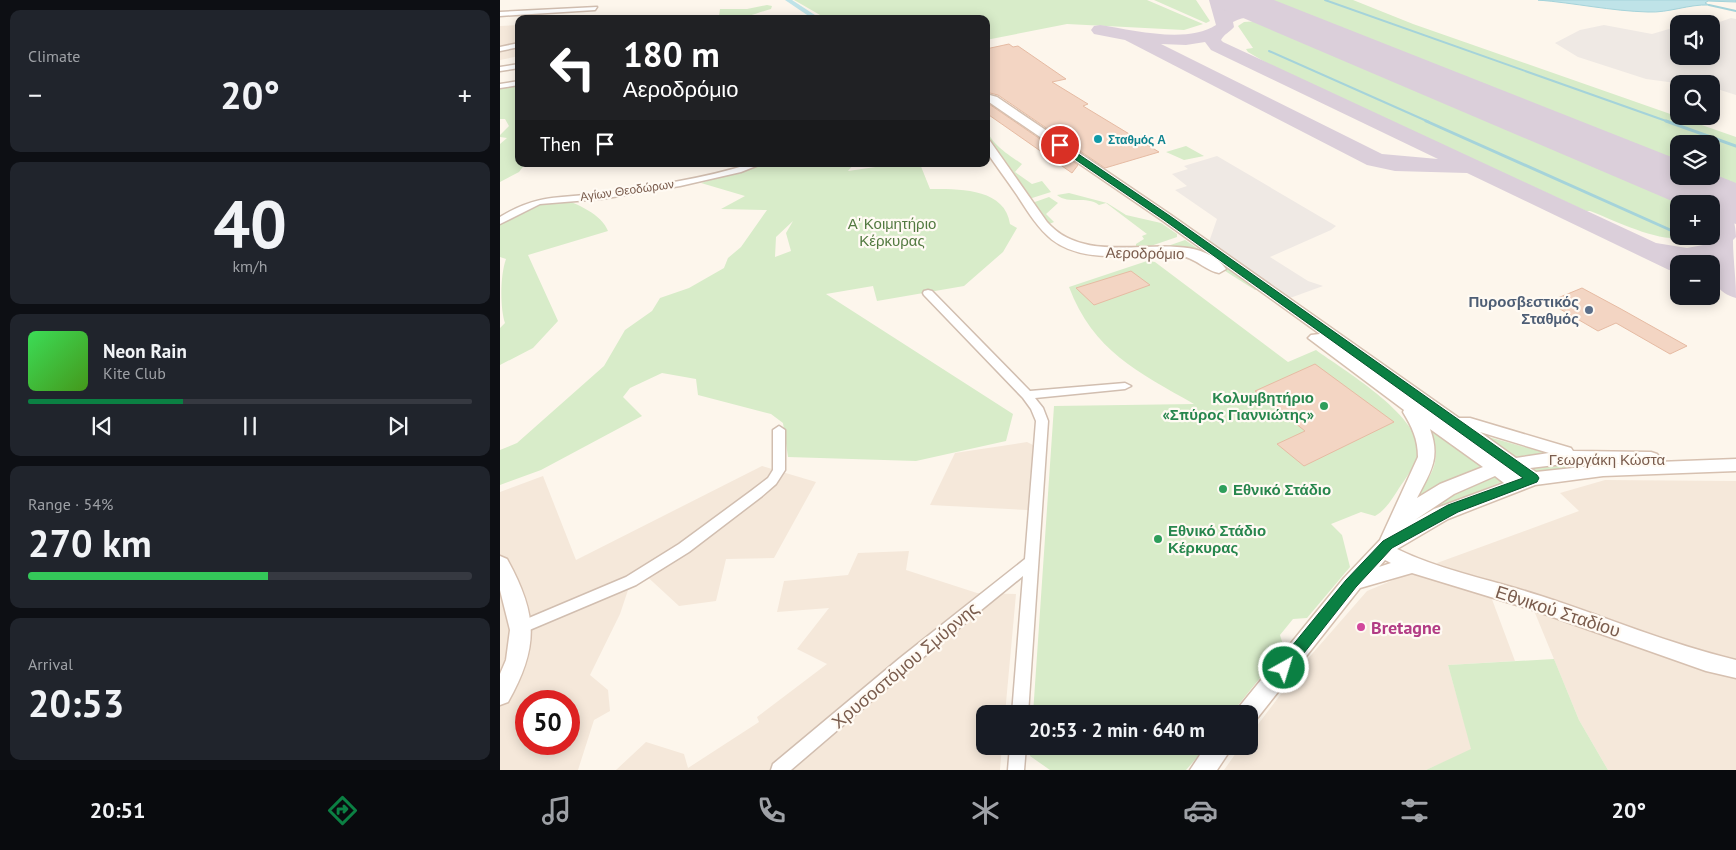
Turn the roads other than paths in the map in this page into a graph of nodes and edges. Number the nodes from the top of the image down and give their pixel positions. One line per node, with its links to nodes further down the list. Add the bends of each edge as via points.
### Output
1 (595, 8): 2 (street)
2 (500, 14)
3 (515, 46): 4 (street)
4 (500, 49)
5 (515, 67): 6 (street)
6 (500, 70)
7 (515, 84): 8 (street)
8 (500, 86)
9 (990, 98): 13 (main road, Αεροδρόμιο)
10 (990, 149): 14 (main road, Αεροδρόμιο, via 1039,221 1054,236 1089,252)
11 (748, 167): 12 (street, Αγίων Θεοδώρων, via 716,177 610,194 540,200 523,206)
12 (500, 221)
13 (1183, 230): 14 (main road, via 1181,239); 16 (main road, Αεροδρόμιο)
14 (1142, 251): 16 (main road, Αεροδρόμιο, via 1172,250 1198,255)
15 (928, 293): 18 (street)
16 (1288, 311): 19 (main road, Αεροδρόμιο); 20 (main road, Αεροδρόμιο)
17 (1125, 386): 18 (street)
18 (1027, 395): 28 (street, via 1041,414 1042,429)
19 (1402, 400): 24 (main road, Αεροδρόμιο); 26 (main road, via 1423,429 1428,453 1423,472 1401,509)
20 (1437, 410): 22 (main road, via 1495,433); 24 (main road, Αεροδρόμιο)
21 (779, 430): 32 (street, via 779,470 772,481 756,494 684,548 631,581)
22 (1580, 456): 23 (main road, Γεωργάκη Κώστα); 24 (main road, Γεωργάκη Κώστα)
23 (1736, 464): 25 (main road, Γεωργάκη Κώστα, via 1603,470)
24 (1504, 466): 25 (main road); 26 (main road, Γεωργάκη Κώστα, via 1438,494)
25 (1525, 481): 27 (main road, Γεωργάκη Κώστα, via 1453,509)
26 (1396, 527): 27 (main road, Γεωργάκη Κώστα)
27 (1385, 548): 30 (main road, Εθνικού Σταδίου); 31 (main road, Γεωργάκη Κώστα)
28 (1031, 562): 35 (street); 39 (street, Χρυσοστόμου Σμύρνης)
29 (500, 564): 32 (main road)
30 (1412, 565): 31 (street); 33 (main road, Εθνικού Σταδίου, via 1537,603 1706,662)
31 (1351, 584): 36 (main road, Γεωργάκη Κώστα)
32 (522, 627): 34 (main road, via 514,668)
33 (1736, 669)
34 (500, 695)
35 (1021, 705)
36 (1254, 705)
37 (1017, 755): 40 (street)
38 (1214, 755): 41 (main road)
39 (779, 770)
40 (1016, 770)
41 (1202, 770)

